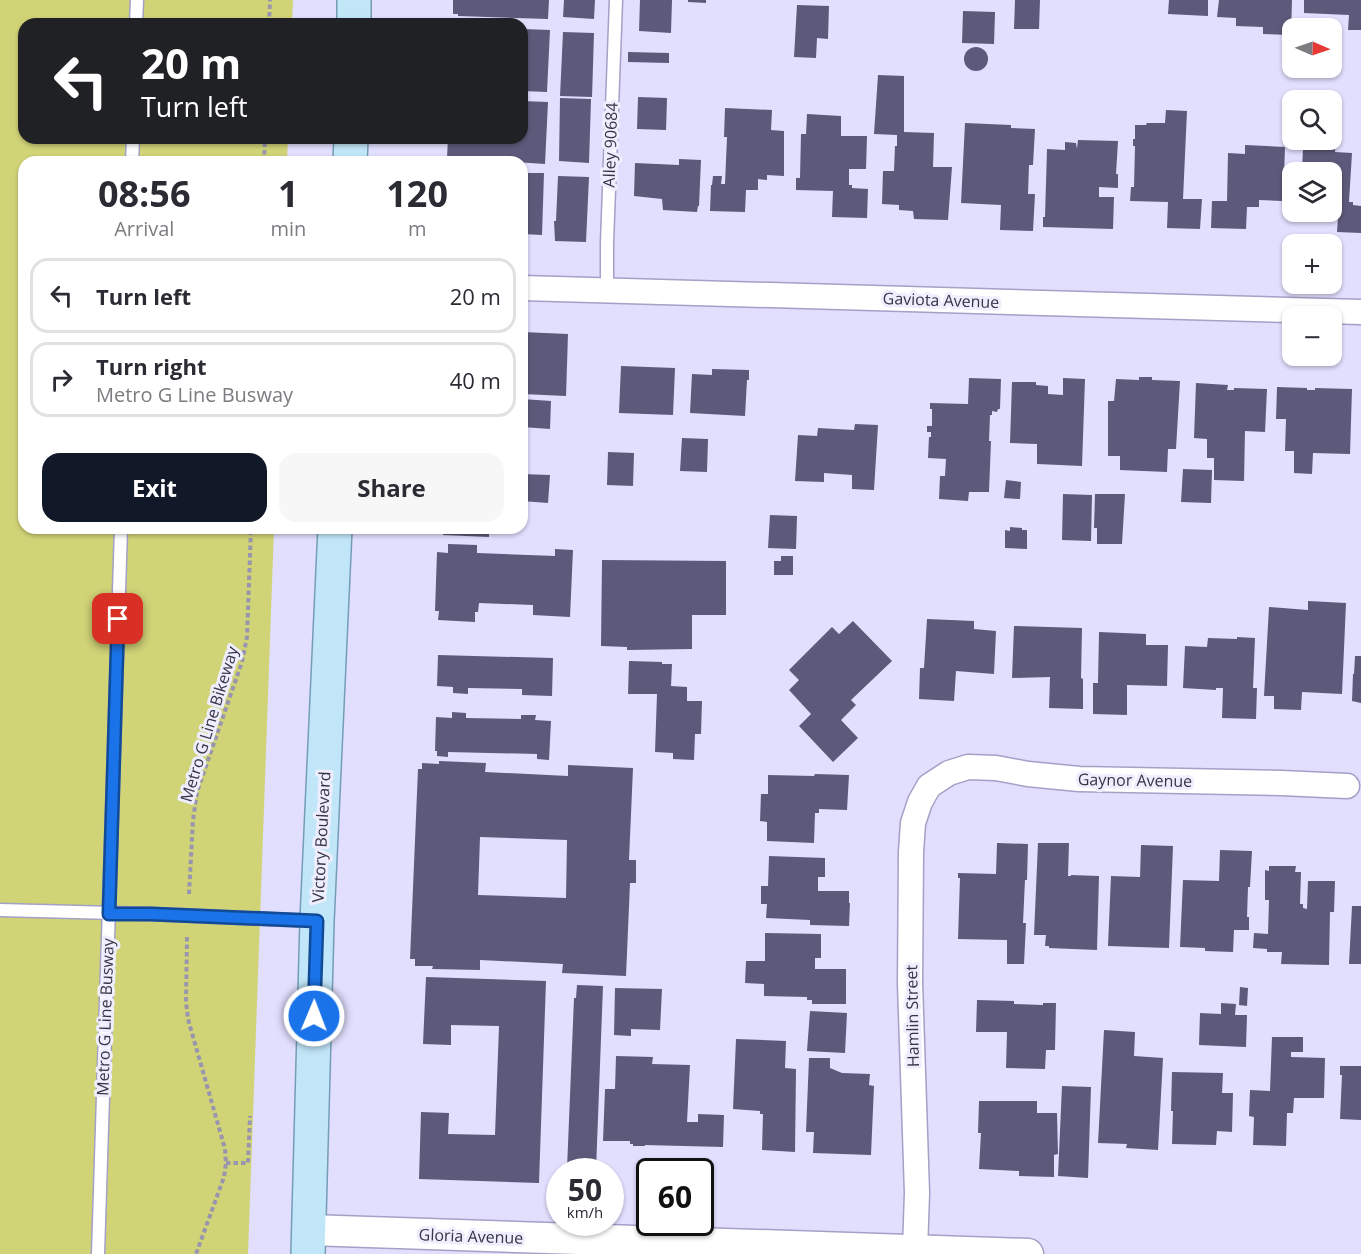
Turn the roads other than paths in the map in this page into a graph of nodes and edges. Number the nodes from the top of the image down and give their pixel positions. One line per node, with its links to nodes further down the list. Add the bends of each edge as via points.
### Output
1 (137, 0): 4 (lane)
2 (354, 0): 5 (main road)
3 (616, 0): 7 (lane, Alley 90684)
4 (136, 18)
5 (354, 18)
6 (528, 288): 7 (street, Gaviota Avenue)
7 (606, 291): 8 (street, Gaviota Avenue)
8 (1361, 312)
9 (121, 534): 14 (lane, Metro G Line Busway)
10 (335, 534): 15 (main road, Victory Boulevard)
11 (929, 786): 12 (street, Gaynor Avenue, via 968,767 1078,779); 17 (street, Hamlin Street, via 913,823 911,852)
12 (1347, 786)
13 (0, 910): 14 (lane)
14 (109, 914): 15 (lane); 18 (lane, Metro G Line Busway)
15 (317, 921): 16 (main road, Victory Boulevard)
16 (309, 1242): 17 (street, Gloria Avenue)
17 (915, 1250): 19 (street, Gloria Avenue)
18 (98, 1254)
19 (1028, 1254)

